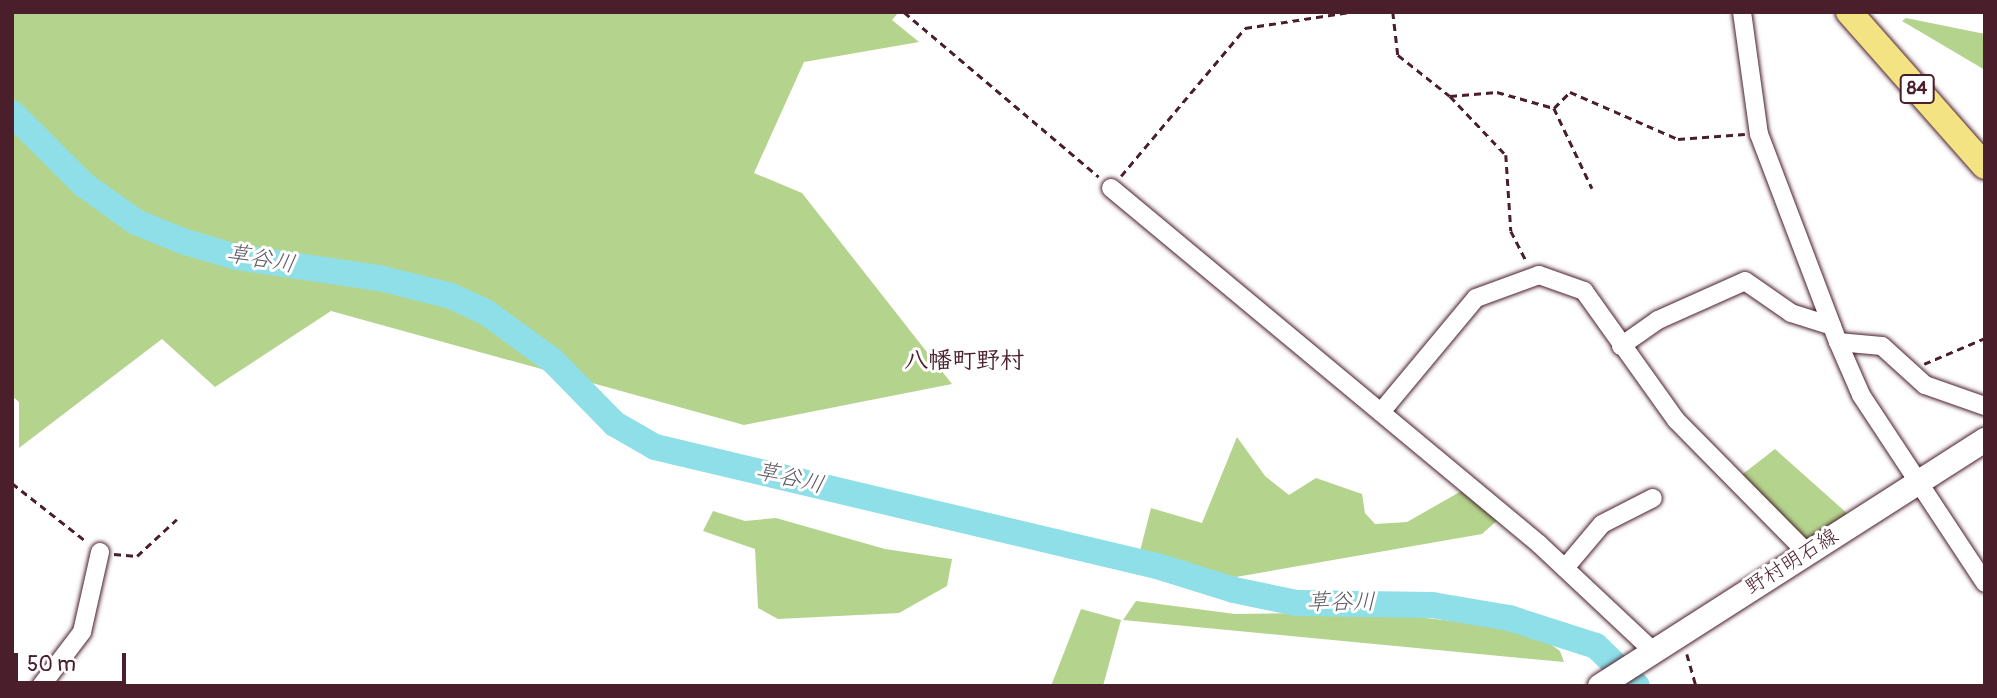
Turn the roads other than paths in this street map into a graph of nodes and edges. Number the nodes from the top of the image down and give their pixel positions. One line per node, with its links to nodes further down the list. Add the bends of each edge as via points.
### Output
1 (1742, 12): 5 (street, via 1759,134)
2 (1849, 12): 3 (main road, 84)
3 (1985, 166)
4 (1111, 188): 8 (street)
5 (1835, 334): 6 (street, via 1791,313 1745,281 1658,320); 7 (street, via 1882,346 1926,385); 10 (street, via 1861,395)
6 (1621, 346): 8 (street, via 1584,290 1538,275 1476,298); 13 (street, via 1676,420)
7 (1985, 406)
8 (1381, 412): 14 (street)
9 (1985, 440): 10 (main road, 野村明石線)
10 (1920, 481): 13 (main road, 野村明石線); 15 (street)
11 (1653, 498): 14 (street, via 1601,524)
12 (100, 552): 17 (street, via 82,632)
13 (1807, 553): 16 (main road, 野村明石線)
14 (1565, 568): 16 (street)
15 (1985, 583)
16 (1649, 653): 18 (main road, 野村明石線)
17 (41, 686)
18 (1601, 686)

